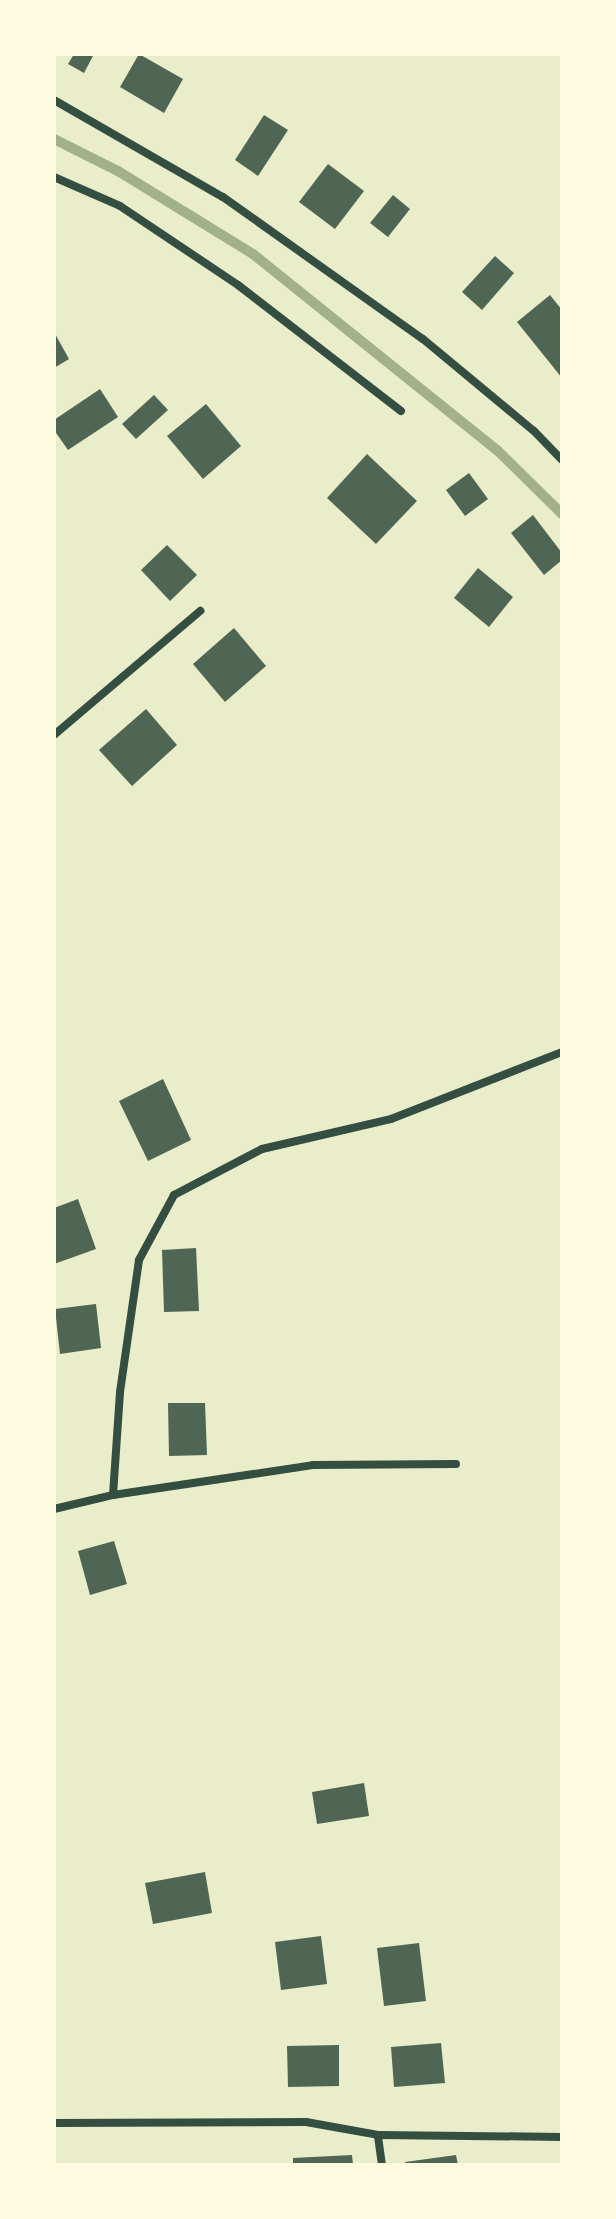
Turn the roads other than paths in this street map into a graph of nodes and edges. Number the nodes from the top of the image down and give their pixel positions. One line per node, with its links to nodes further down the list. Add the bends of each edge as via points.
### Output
1 (54, 100): 4 (street, via 223,197 423,339)
2 (54, 177): 3 (street, via 120,206 238,285)
3 (401, 411)
4 (562, 460)
5 (200, 611): 6 (street)
6 (54, 735)
7 (562, 1052): 9 (street, via 391,1119 262,1149 174,1195 139,1260 120,1392)
8 (456, 1464): 9 (street, via 313,1465)
9 (113, 1495): 10 (street)
10 (54, 1509)
11 (54, 2123): 12 (street, via 306,2122)
12 (378, 2135): 13 (street); 14 (street)
13 (562, 2137)
14 (382, 2165)

